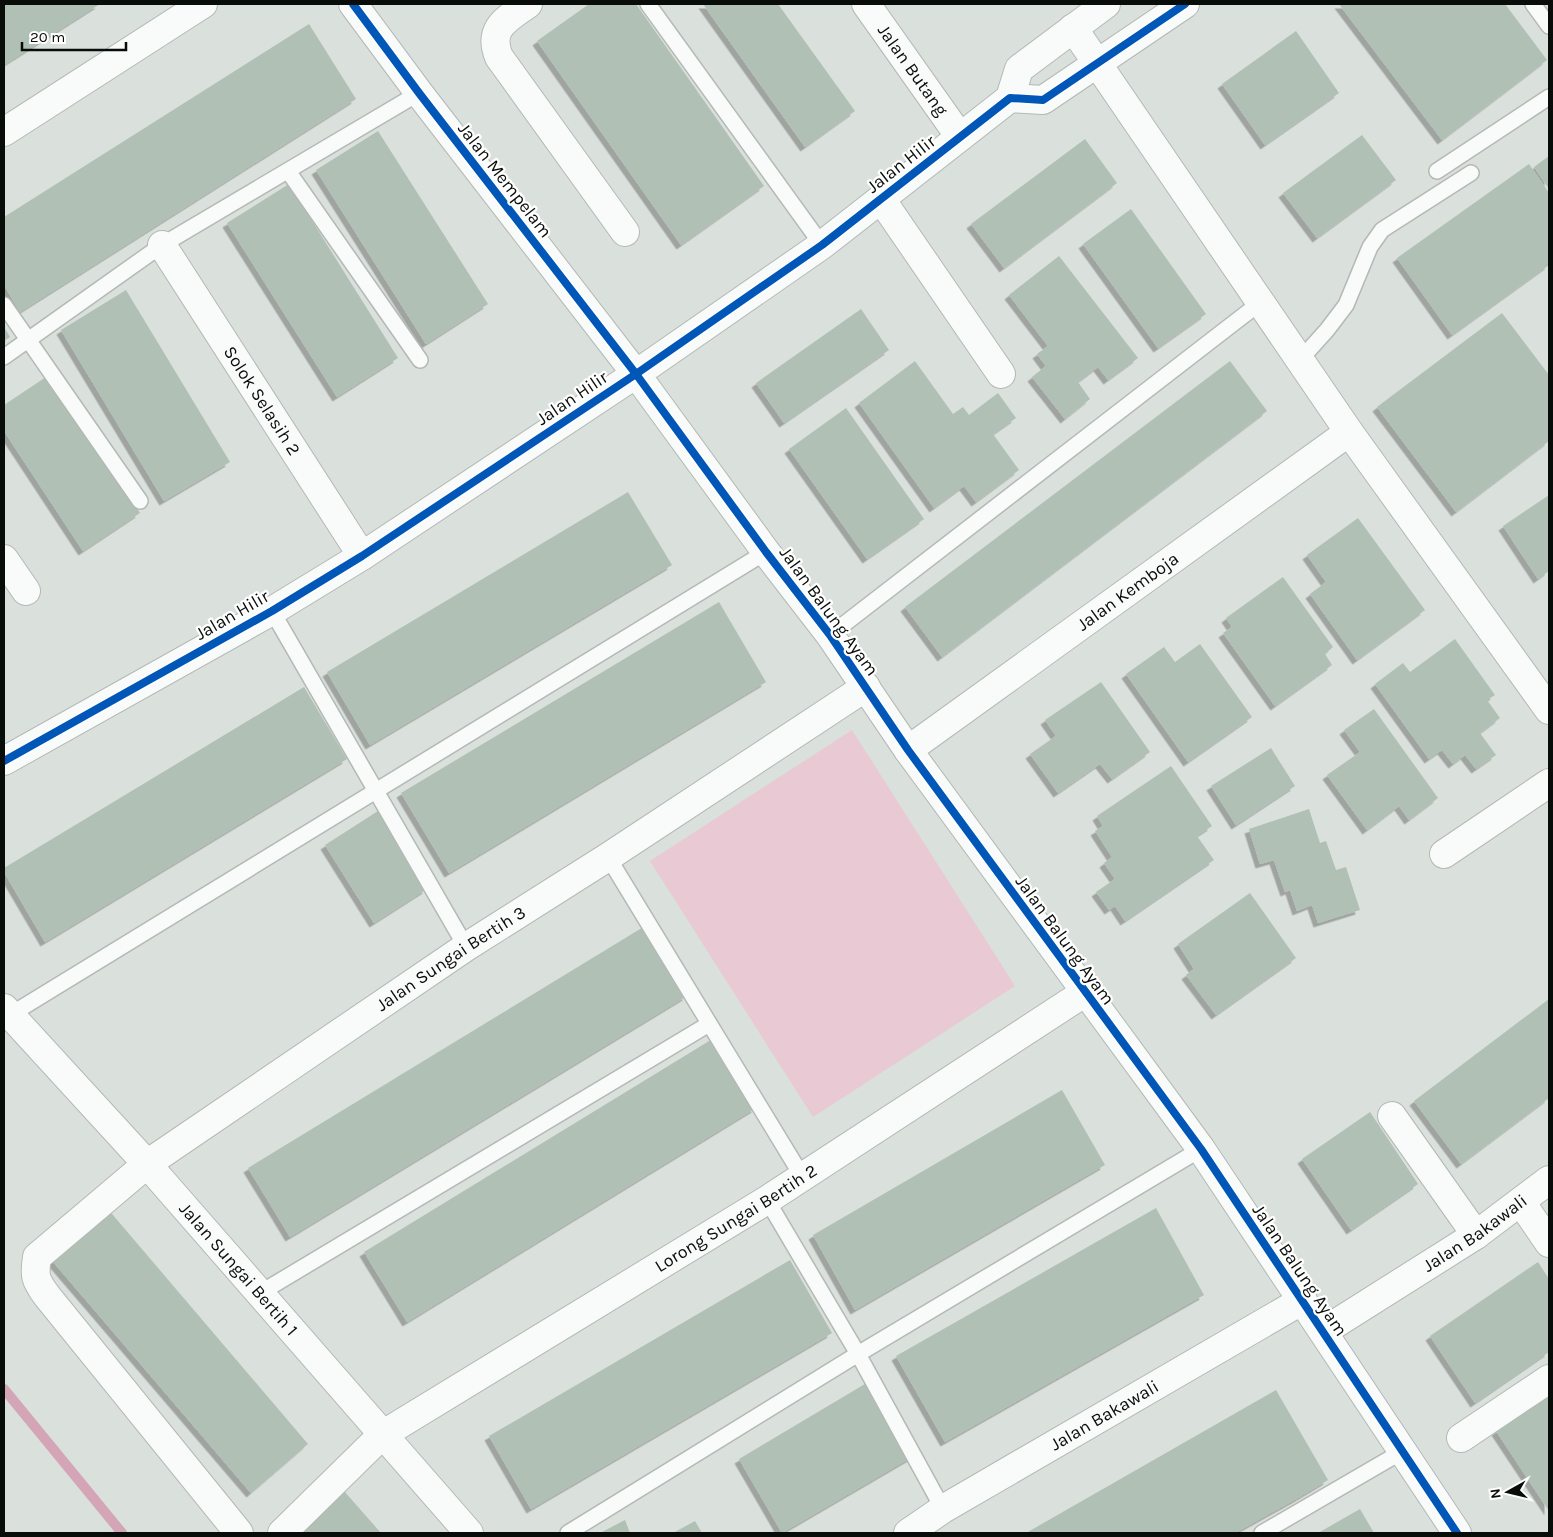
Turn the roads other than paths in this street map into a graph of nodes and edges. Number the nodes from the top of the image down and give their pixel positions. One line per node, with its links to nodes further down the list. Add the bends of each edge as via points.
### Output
1 (203, 4): 15 (street)
2 (353, 4): 12 (street, Jalan Mempelam)
3 (528, 4): 21 (street, via 497,31 494,38 499,57)
4 (648, 4): 23 (lane)
5 (866, 4): 16 (street, Jalan Butang)
6 (1106, 4): 10 (street)
7 (1184, 4): 11 (street)
8 (1533, 4): 9 (lane)
9 (1549, 26)
10 (1073, 28): 11 (street); 14 (street, via 1019,69)
11 (1097, 63): 14 (street, via 1043,100); 24 (street)
12 (419, 94): 17 (lane); 30 (street, Jalan Mempelam)
13 (1549, 97): 18 (lane)
14 (1010, 98): 16 (street, Jalan Hilir)
15 (4, 132)
16 (960, 137): 20 (street, Jalan Hilir)
17 (288, 171): 22 (lane); 28 (lane)
18 (1437, 171)
19 (1471, 173): 29 (lane, via 1382,230 1370,247 1346,305)
20 (880, 199): 23 (street, Jalan Hilir); 31 (street)
21 (625, 232)
22 (162, 245): 26 (lane); 35 (street, Solok Selasih 2)
23 (822, 245): 30 (street, Jalan Hilir)
24 (1261, 302): 29 (street); 39 (lane)
25 (4, 305): 26 (lane)
26 (28, 339): 27 (lane); 33 (lane)
27 (4, 357)
28 (420, 360)
29 (1300, 360): 32 (street)
30 (636, 374): 34 (street, Jalan Balung Ayam); 35 (street, Jalan Hilir)
31 (1001, 374)
32 (1348, 432): 41 (street); 42 (street, Jalan Kemboja)
33 (140, 501)
34 (766, 552): 39 (street, Jalan Balung Ayam); 45 (lane)
35 (362, 556): 38 (street, Jalan Hilir)
36 (4, 559): 37 (street)
37 (26, 591)
38 (272, 611): 43 (street, Jalan Hilir); 45 (lane)
39 (830, 635): 40 (street, Jalan Balung Ayam)
40 (866, 687): 42 (street, Jalan Balung Ayam); 47 (street, Jalan Sungai Bertih 3)
41 (1549, 710)
42 (908, 750): 49 (street, Jalan Balung Ayam)
43 (4, 761)
44 (1549, 783): 46 (street)
45 (376, 791): 48 (lane); 50 (lane)
46 (1444, 854)
47 (608, 857): 48 (street, Jalan Sungai Bertih 3); 51 (lane)
48 (466, 947): 54 (street, Jalan Sungai Bertih 3)
49 (1084, 993): 53 (street, Jalan Balung Ayam); 55 (street, Lorong Sungai Bertih 2)
50 (7, 1011): 54 (street, Jalan Sungai Bertih 1)
51 (709, 1024): 55 (lane); 61 (lane)
52 (1392, 1116): 59 (street)
53 (1200, 1149): 62 (street, Jalan Balung Ayam); 64 (lane)
54 (147, 1164): 61 (street, Jalan Sungai Bertih 1); 70 (street, Jalan Sungai Bertih 3, via 37,1257 37,1282)
55 (802, 1176): 57 (street, Lorong Sungai Bertih 2)
56 (1549, 1180): 58 (street, Jalan Bakawali)
57 (767, 1200): 64 (lane); 66 (street, Lorong Sungai Bertih 2)
58 (1520, 1202): 59 (street, Jalan Bakawali); 60 (street)
59 (1476, 1235): 63 (street, Jalan Bakawali)
60 (1549, 1243)
61 (260, 1294): 66 (street, Jalan Sungai Bertih 1)
62 (1302, 1300): 63 (street, Jalan Balung Ayam); 69 (street, Jalan Bakawali)
63 (1324, 1332): 68 (street, Jalan Balung Ayam)
64 (858, 1354): 69 (lane); 73 (lane)
65 (1549, 1379): 67 (street)
66 (382, 1435): 71 (street, Lorong Sungai Bertih 2); 72 (street, Jalan Sungai Bertih 1)
67 (1461, 1438)
68 (1403, 1451): 75 (lane); 76 (street, Jalan Balung Ayam)
69 (943, 1509): 74 (street, Jalan Bakawali)
70 (240, 1533)
71 (282, 1533)
72 (469, 1533)
73 (568, 1533)
74 (908, 1533)
75 (1262, 1533)
76 (1457, 1533)

